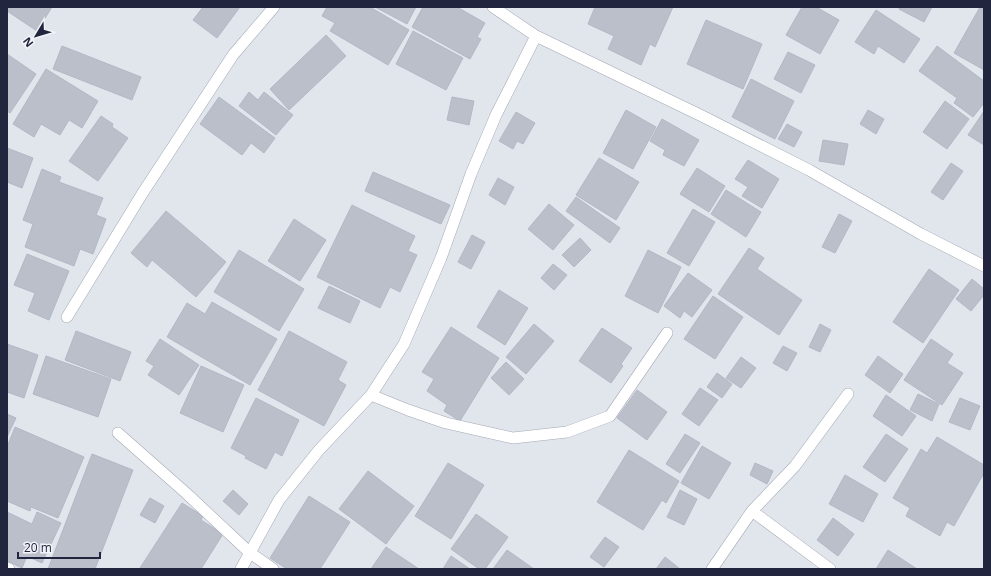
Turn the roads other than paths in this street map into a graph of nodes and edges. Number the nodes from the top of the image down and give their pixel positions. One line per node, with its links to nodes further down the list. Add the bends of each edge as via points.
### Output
1 (274, 7): 5 (street, via 229,61 142,194)
2 (494, 7): 3 (street)
3 (536, 36): 4 (street, via 802,167); 8 (street, via 496,116 471,174 438,264 404,344)
4 (984, 266)
5 (67, 317)
6 (667, 333): 8 (street, via 610,416 567,432 513,438 446,424)
7 (848, 394): 10 (street, via 795,466)
8 (371, 395): 11 (street, via 319,450 278,500)
9 (118, 433): 11 (street)
10 (752, 512): 14 (street); 15 (street)
11 (249, 552): 12 (street); 13 (street)
12 (241, 569)
13 (273, 569)
14 (712, 569)
15 (830, 569)

